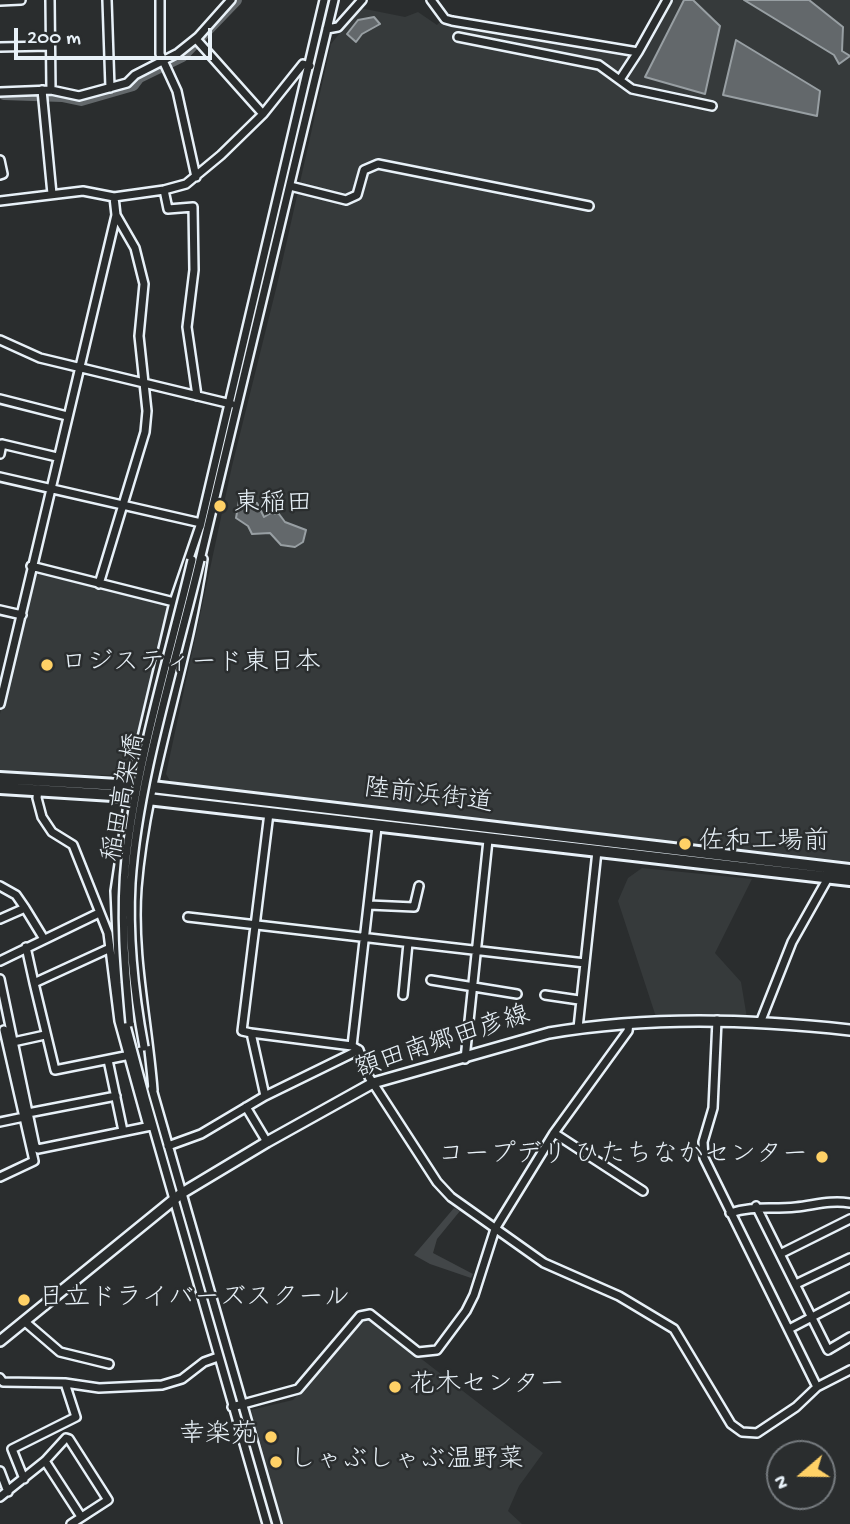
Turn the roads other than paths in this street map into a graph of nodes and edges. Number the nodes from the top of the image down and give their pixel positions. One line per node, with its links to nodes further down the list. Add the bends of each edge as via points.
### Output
1 (22, 0): 11 (street)
2 (50, 0): 15 (street)
3 (107, 0): 21 (street)
4 (160, 0): 18 (street)
5 (231, 0): 14 (street)
6 (324, 0): 19 (street)
7 (334, 0): 12 (street)
8 (362, 0): 12 (street, via 338,27)
9 (431, 0): 17 (street, via 452,22)
10 (667, 0): 17 (street)
11 (0, 1)
12 (327, 29): 30 (street)
13 (458, 37): 20 (street, via 599,65)
14 (196, 39): 18 (street); 26 (street)
15 (50, 46): 16 (street); 23 (street)
16 (0, 47)
17 (638, 52): 20 (street)
18 (162, 62): 21 (street); 29 (street, via 177,91)
19 (310, 66): 26 (street, via 303,64); 42 (street)
20 (621, 78): 25 (street, via 632,89)
21 (110, 88): 23 (street, via 79,96)
22 (42, 90): 23 (street); 24 (street); 32 (street)
23 (51, 90)
24 (0, 92)
25 (712, 106)
26 (263, 114): 29 (street)
27 (0, 160): 28 (street)
28 (0, 175)
29 (195, 177): 31 (street)
30 (290, 186): 35 (street, via 346,200 358,195 364,170 378,164); 43 (street)
31 (164, 190): 33 (street); 40 (street, via 168,209 193,207 194,270 187,327)
32 (52, 194): 33 (street, via 83,191); 34 (street)
33 (114, 197): 36 (street)
34 (0, 202)
35 (589, 206)
36 (116, 215): 38 (street); 39 (street, via 141,264 144,296 139,336)
37 (0, 340): 38 (street, via 40,358)
38 (80, 367): 39 (street); 44 (street)
39 (144, 383): 40 (street); 49 (street, via 145,432)
40 (197, 396): 42 (street)
41 (0, 399): 44 (street)
42 (228, 404): 43 (street); 50 (street)
43 (238, 407): 50 (street)
44 (67, 416): 46 (street)
45 (0, 454): 46 (street, via 2,444)
46 (57, 457): 48 (street)
47 (0, 477): 48 (street)
48 (50, 489): 49 (street); 52 (street)
49 (124, 506): 50 (street); 53 (street)
50 (205, 524): 51 (street); 54 (street); 60 (street, via 199,586)
51 (196, 560): 106 (street, 稲田高架橋, bridge, via 134,807 126,858 123,928); 110 (street, 稲田高架橋, bridge, via 141,808 131,884 132,955)
52 (31, 566): 53 (street); 56 (street)
53 (99, 584): 54 (street)
54 (174, 602): 59 (street)
55 (0, 610): 56 (street)
56 (22, 615): 57 (street)
57 (0, 704)
58 (0, 778): 59 (highway, 陸前浜街道)
59 (131, 784): 60 (highway, 陸前浜街道); 63 (street)
60 (152, 787): 64 (street); 69 (highway, 陸前浜街道)
61 (0, 788): 62 (highway, 陸前浜街道)
62 (38, 789): 63 (highway, 陸前浜街道); 76 (street, via 42,817 52,832 73,845)
63 (129, 797): 64 (highway, 陸前浜街道); 106 (street, via 115,891 118,983)
64 (150, 799): 65 (highway, 陸前浜街道); 110 (street, via 136,926)
65 (269, 813): 66 (highway, 陸前浜街道); 79 (street)
66 (377, 827): 67 (highway, 陸前浜街道); 74 (street)
67 (488, 840): 68 (highway, 陸前浜街道); 85 (street)
68 (597, 851): 70 (highway, 陸前浜街道); 87 (street)
69 (850, 870)
70 (828, 878): 71 (highway, 陸前浜街道); 98 (street, via 792,942)
71 (850, 880)
72 (0, 886): 75 (street, via 16,895)
73 (419, 886): 74 (street, via 414,907)
74 (369, 905): 80 (street)
75 (25, 908): 78 (street); 81 (street)
76 (99, 913): 81 (street); 84 (street)
77 (188, 917): 79 (street)
78 (0, 919)
79 (255, 925): 80 (street); 102 (street, via 242,1031)
80 (365, 937): 82 (street); 105 (street)
81 (44, 939): 83 (street)
82 (408, 943): 85 (street); 93 (street)
83 (26, 947): 86 (street); 90 (street)
84 (108, 949): 90 (street); 106 (street, via 119,1021)
85 (474, 950): 87 (street); 91 (street)
86 (0, 961)
87 (585, 963): 95 (street)
88 (0, 979): 100 (street)
89 (431, 980): 91 (street)
90 (34, 983): 103 (street)
91 (470, 987): 92 (street); 107 (street)
92 (517, 994)
93 (402, 995)
94 (545, 995): 95 (street)
95 (579, 1000): 99 (street)
96 (717, 1020): 97 (main road, 額田南郷田彦線); 98 (main road, 額田南郷田彦線); 127 (street, via 713,1108 703,1151)
97 (629, 1023): 99 (main road, 額田南郷田彦線); 118 (street, via 628,1031)
98 (760, 1023): 101 (main road, 額田南郷田彦線)
99 (578, 1028): 107 (main road, 額田南郷田彦線)
100 (5, 1030): 104 (street); 114 (street)
101 (850, 1030)
102 (251, 1033): 105 (street); 112 (street)
103 (45, 1035): 104 (street); 108 (street, via 55,1070)
104 (13, 1042): 114 (street)
105 (355, 1048): 109 (street); 112 (street)
106 (132, 1054): 108 (street); 116 (street)
107 (465, 1059): 109 (main road, 額田南郷田彦線)
108 (108, 1060): 111 (street)
109 (373, 1083): 119 (main road, 額田南郷田彦線); 129 (street, via 438,1182)
110 (153, 1090): 120 (street)
111 (116, 1096): 114 (street); 117 (street)
112 (265, 1096): 113 (street)
113 (246, 1107): 119 (street); 120 (street, via 201,1134)
114 (26, 1115): 115 (street); 117 (street, via 38,1149); 121 (street, via 34,1161)
115 (0, 1122)
116 (151, 1126): 117 (street); 124 (street)
117 (124, 1131)
118 (554, 1133): 122 (street); 129 (street)
119 (267, 1142): 123 (main road, 額田南郷田彦線)
120 (168, 1146): 123 (street)
121 (0, 1177)
122 (643, 1191)
123 (182, 1193): 124 (main road, 額田南郷田彦線); 145 (street)
124 (174, 1200): 135 (main road, 額田南郷田彦線); 139 (street)
125 (850, 1203): 126 (street)
126 (756, 1206): 127 (street); 130 (street)
127 (730, 1213): 136 (street)
128 (850, 1219): 130 (street)
129 (495, 1229): 144 (street, via 544,1263 620,1296 674,1329 731,1424 743,1432 757,1433); 145 (street, via 474,1295 437,1350 418,1352 370,1314 360,1316 298,1389)
130 (780, 1254): 132 (street)
131 (850, 1258): 132 (street)
132 (796, 1284): 134 (street)
133 (850, 1297): 134 (street)
134 (811, 1317): 136 (street); 137 (street, via 828,1350)
135 (24, 1321): 138 (main road, 額田南郷田彦線); 140 (street, via 60,1352)
136 (789, 1329): 144 (street)
137 (850, 1337)
138 (1, 1338)
139 (218, 1357): 143 (street, via 182,1379 162,1385 99,1388); 146 (street)
140 (109, 1364)
141 (850, 1370): 144 (street)
142 (0, 1378): 143 (street, via 3,1382)
143 (65, 1383): 149 (street, via 75,1418 12,1449)
144 (817, 1387)
145 (242, 1404): 146 (street); 155 (street)
146 (232, 1407): 154 (street)
147 (46, 1461): 149 (street); 152 (street); 152 (street, via 69,1439 108,1500)
148 (0, 1471): 150 (street)
149 (24, 1479): 150 (street)
150 (8, 1492): 151 (street)
151 (0, 1497)
152 (80, 1515): 153 (street)
153 (71, 1524)
154 (267, 1524)
155 (277, 1524)

